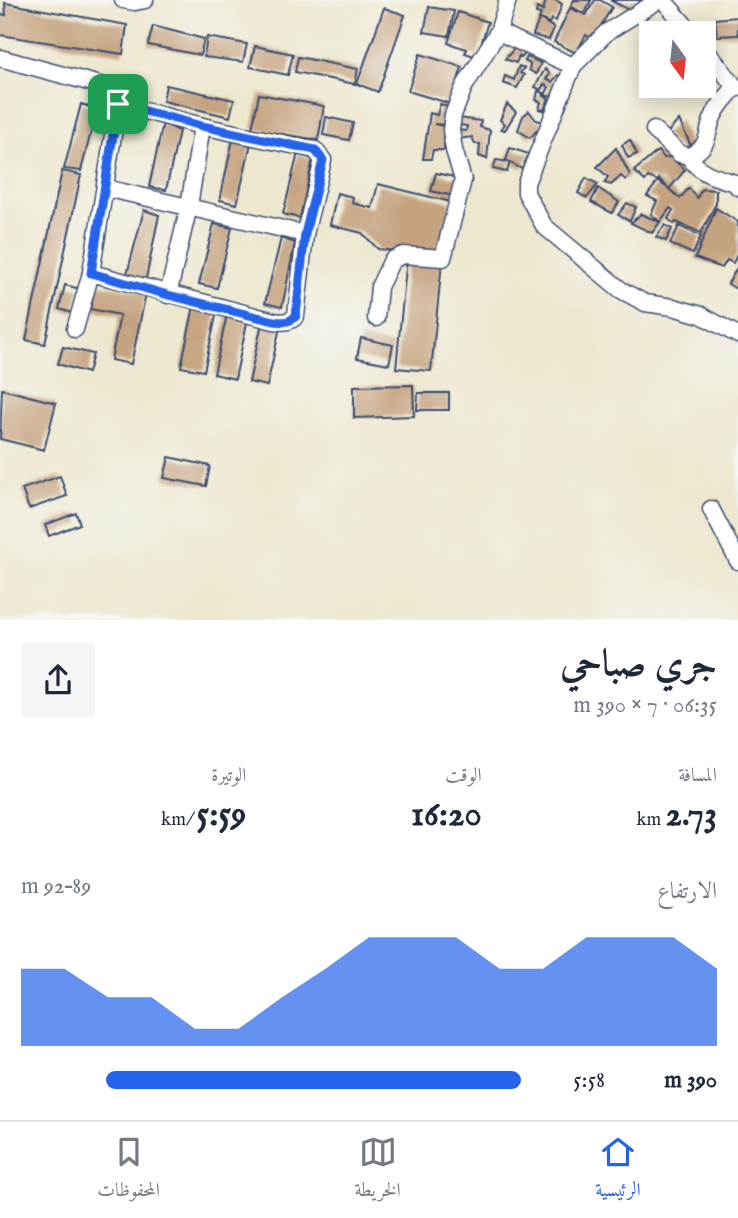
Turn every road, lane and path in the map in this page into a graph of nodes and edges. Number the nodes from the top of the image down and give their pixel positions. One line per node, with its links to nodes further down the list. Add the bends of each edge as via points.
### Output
1 (123, 0): 2 (street)
2 (145, 0)
3 (508, 0): 6 (street)
4 (661, 0): 5 (street); 9 (street, via 607,32)
5 (681, 21)
6 (498, 32): 9 (street); 21 (street, via 464,87 453,115 454,150 463,180 443,258 403,255 391,260 379,287)
7 (0, 58): 11 (street, via 111,88)
8 (716, 62): 10 (street)
9 (573, 65): 23 (street, via 526,183 526,193 544,226 633,297 701,315)
10 (737, 88): 14 (street, via 714,114 699,152)
11 (118, 104): 12 (street); 16 (street)
12 (202, 126): 17 (street); 18 (street, via 321,155)
13 (654, 130): 14 (street, via 680,154)
14 (689, 156): 15 (street, via 704,173)
15 (738, 187)
16 (105, 188): 17 (street); 19 (street)
17 (189, 206): 18 (street); 20 (street)
18 (305, 234): 20 (street, via 292,320 284,323)
19 (91, 273): 20 (street); 22 (street)
20 (168, 295)
21 (376, 318)
22 (75, 329)
23 (738, 335)
24 (712, 509): 25 (street)
25 (738, 561)

